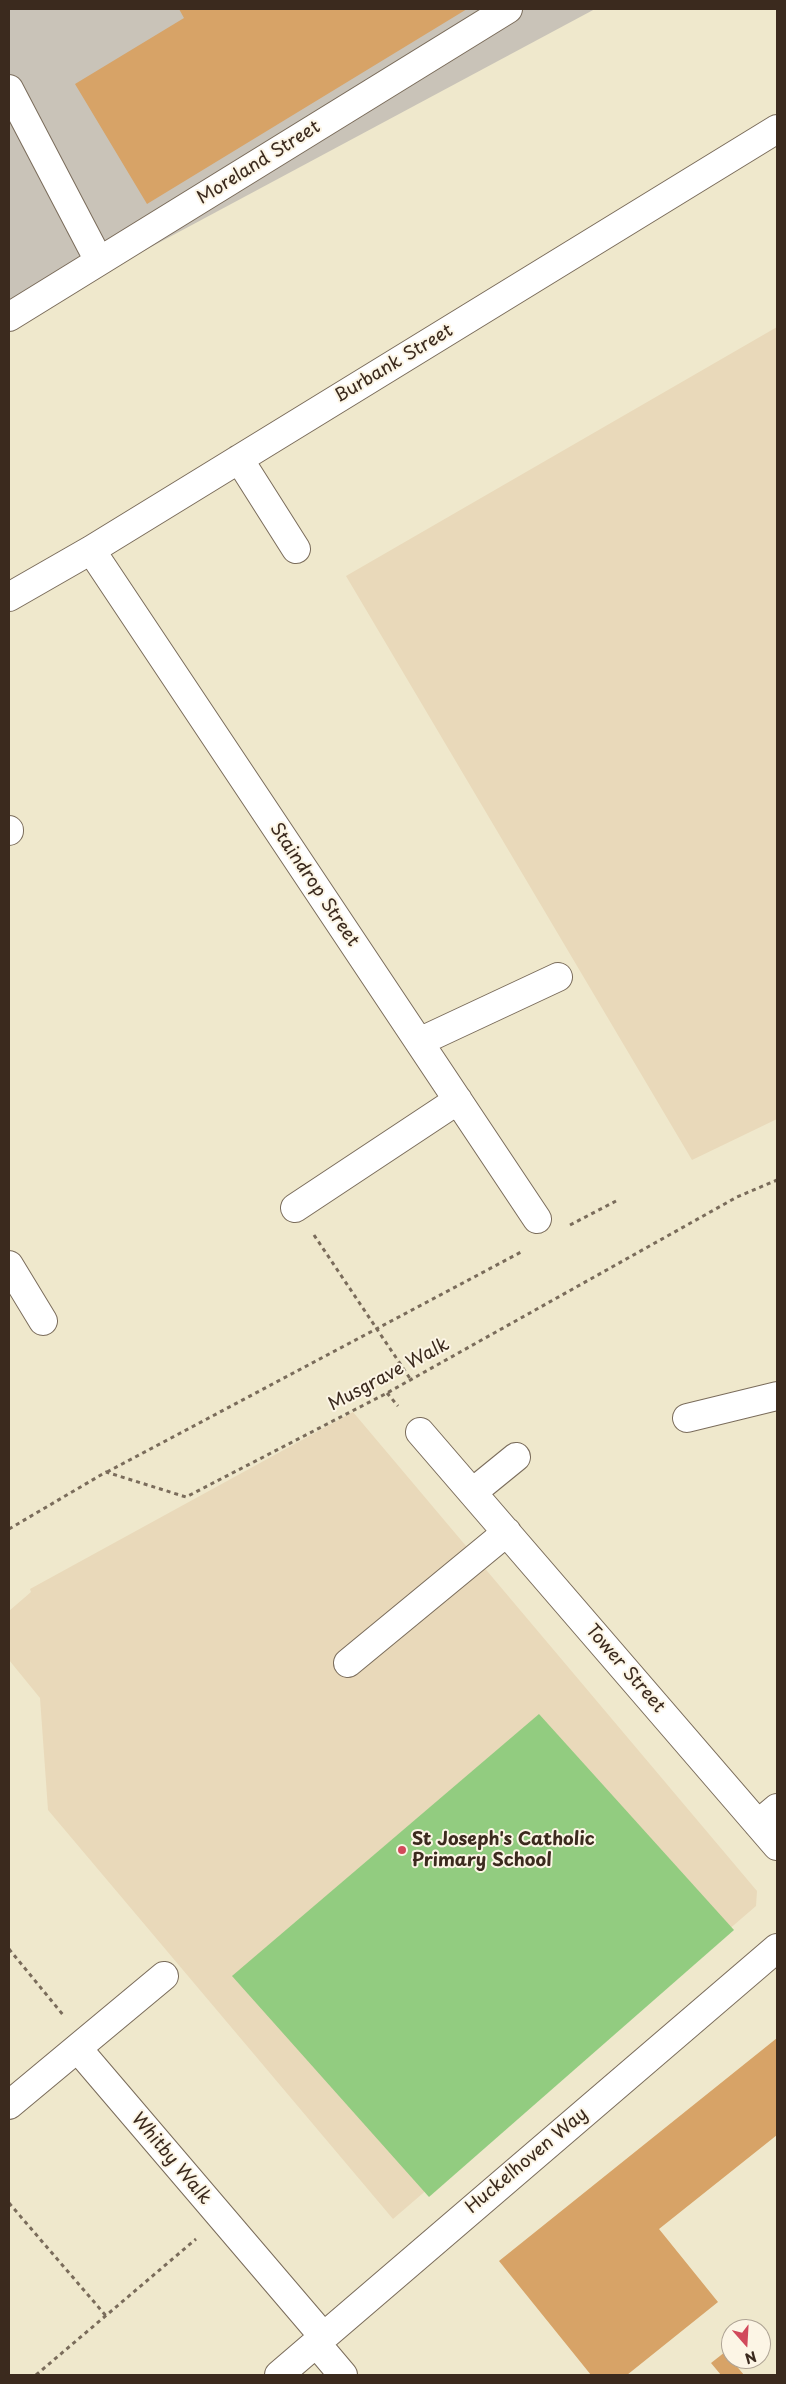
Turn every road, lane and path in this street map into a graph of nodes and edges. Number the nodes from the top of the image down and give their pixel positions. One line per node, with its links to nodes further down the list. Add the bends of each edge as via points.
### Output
1 (508, 9): 4 (street, Moreland Street)
2 (9, 88): 4 (street)
3 (777, 130): 6 (street, Burbank Street)
4 (100, 261): 5 (street, Moreland Street)
5 (9, 317)
6 (239, 459): 7 (street); 8 (street, Burbank Street)
7 (296, 549)
8 (91, 550): 9 (street, Burbank Street); 11 (street, Staindrop Street)
9 (9, 597)
10 (558, 977): 11 (street)
11 (419, 1042): 12 (street, Staindrop Street)
12 (458, 1100): 15 (street); 16 (street, Staindrop Street)
13 (777, 1180): 22 (path, Musgrave Walk, via 737,1197)
14 (616, 1201): 17 (path)
15 (295, 1208): 21 (path)
16 (537, 1219)
17 (566, 1227)
18 (524, 1250): 21 (path)
19 (9, 1265): 20 (street)
20 (43, 1321)
21 (376, 1327): 22 (path); 27 (path)
22 (411, 1380): 27 (path, Musgrave Walk, via 186,1497)
23 (777, 1396): 24 (street)
24 (688, 1418)
25 (420, 1432): 28 (street, Tower Street)
26 (516, 1457): 28 (street)
27 (106, 1472): 29 (path)
28 (473, 1492): 30 (street, Tower Street)
29 (9, 1529)
30 (507, 1532): 31 (street); 32 (street, Tower Street)
31 (348, 1663)
32 (768, 1816): 33 (street, Tower Street)
33 (777, 1846)
34 (777, 1948): 43 (street, Huckelhoven Way)
35 (9, 1949): 37 (path)
36 (164, 1976): 38 (street)
37 (68, 2020)
38 (78, 2049): 39 (street); 43 (street, Whitby Walk)
39 (9, 2105)
40 (9, 2203): 42 (path)
41 (198, 2237): 42 (path)
42 (107, 2317): 44 (path)
43 (319, 2340): 45 (street, Huckelhoven Way); 46 (street, Whitby Walk)
44 (36, 2375)
45 (279, 2375)
46 (343, 2375)

